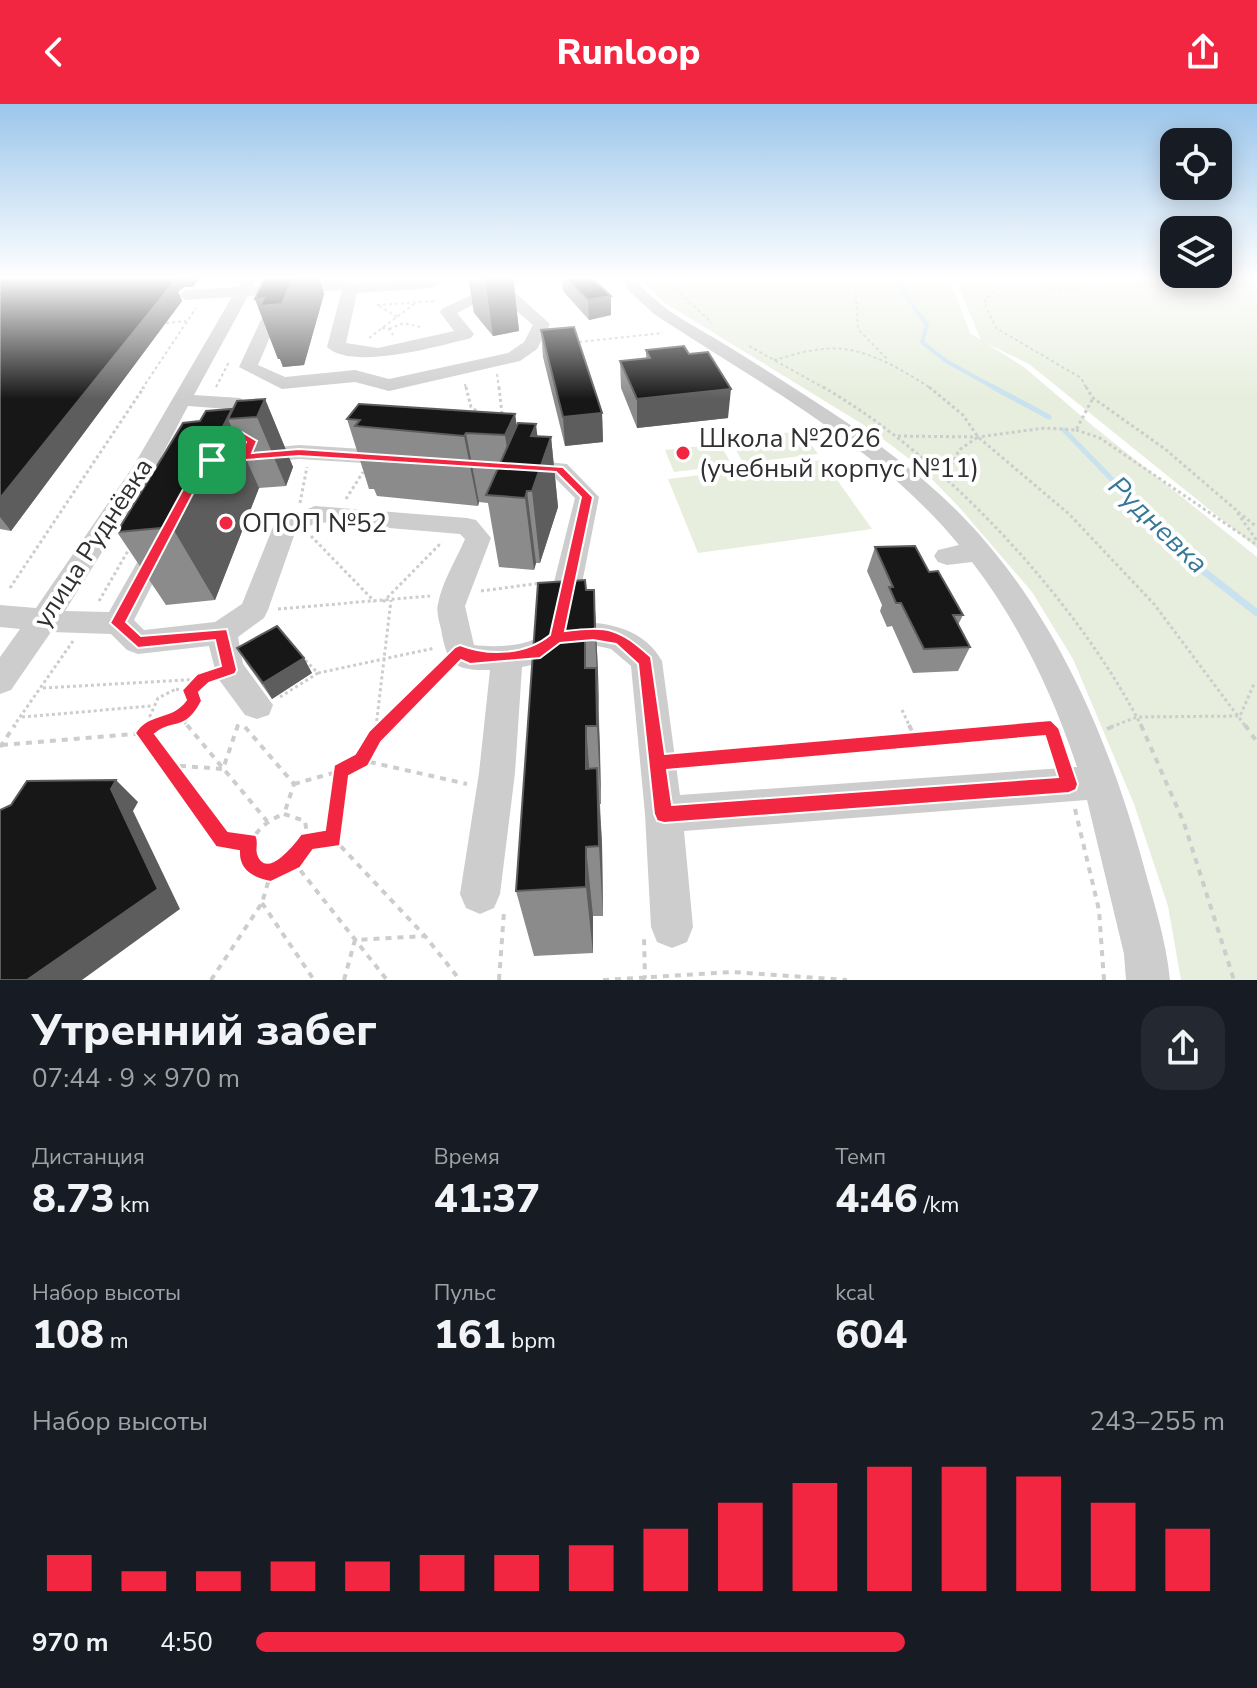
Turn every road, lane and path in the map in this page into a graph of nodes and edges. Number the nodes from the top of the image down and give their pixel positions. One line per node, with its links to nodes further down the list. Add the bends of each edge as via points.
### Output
1 (190, 318): 12 (path)
2 (228, 318): 28 (street, улица Руднёвка)
3 (270, 318): 26 (street, via 248,367 282,383 355,376 389,385)
4 (342, 318): 22 (street, via 336,347)
5 (396, 318): 15 (path)
6 (453, 318): 22 (street, via 465,334 378,353)
7 (535, 318): 24 (street, via 542,324 531,345 514,357)
8 (664, 318): 33 (street)
9 (706, 318): 14 (path)
10 (857, 318): 25 (path, via 858,329)
11 (991, 318): 27 (path, via 996,328 1081,378)
12 (188, 321): 13 (path); 55 (path)
13 (166, 323)
14 (711, 323)
15 (382, 328): 16 (path); 22 (path)
16 (389, 329): 18 (path, via 415,324 420,328); 19 (path, via 389,334)
17 (673, 332): 20 (path)
18 (416, 333)
19 (399, 336)
20 (576, 342)
21 (748, 345): 25 (path, via 774,360 825,348)
22 (351, 351)
23 (229, 361): 29 (path)
24 (495, 361): 26 (street); 32 (path)
25 (890, 362): 37 (path, via 934,390 963,415)
26 (461, 369): 31 (path, via 471,407)
27 (1093, 398): 35 (path); 46 (path, via 1165,449)
28 (183, 400): 29 (street); 42 (street, улица Руднёвка)
29 (208, 402): 30 (street)
30 (240, 404)
31 (482, 415)
32 (502, 417)
33 (826, 418): 34 (street); 95 (street, via 930,499 962,554 1022,612 1049,662)
34 (802, 423)
35 (1076, 430): 37 (path, via 1045,428); 53 (path, via 1100,438)
36 (898, 436): 37 (path)
37 (978, 437): 44 (path, via 959,450); 80 (path, via 1069,514 1154,604)
38 (309, 453): 39 (street); 40 (street); 49 (path)
39 (373, 457): 41 (street); 48 (path)
40 (217, 459): 42 (street); 45 (street)
41 (418, 460)
42 (145, 465): 62 (street, улица Руднёвка)
43 (493, 465): 54 (street, via 559,469 587,497)
44 (945, 478)
45 (190, 488)
46 (1235, 509): 51 (path); 53 (path)
47 (176, 515): 63 (street)
48 (335, 516): 49 (street, via 315,514); 50 (street)
49 (297, 522): 58 (path); 60 (street, via 284,528)
50 (457, 525): 56 (street, via 467,526 478,538); 59 (path)
51 (1257, 527)
52 (132, 542): 64 (path)
53 (1257, 543)
54 (569, 580): 56 (path); 66 (street)
55 (10, 588)
56 (456, 594): 57 (path); 67 (street, via 451,606)
57 (391, 600): 59 (path); 70 (path)
58 (375, 602): 59 (path); 60 (path)
59 (383, 602)
60 (254, 610): 65 (street)
61 (0, 616): 62 (street)
62 (45, 619): 64 (street); 73 (street, улица Руднёвка)
63 (118, 623): 64 (street); 65 (street, via 138,642)
64 (85, 624): 75 (path)
65 (222, 633): 72 (street)
66 (556, 637): 69 (street, via 540,652); 91 (street, via 593,634 620,639 646,661)
67 (459, 647): 69 (street, via 470,658); 70 (path); 86 (path)
68 (301, 656): 71 (path)
69 (507, 657): 97 (street)
70 (385, 659): 71 (path); 86 (path)
71 (318, 673): 77 (path, via 262,708)
72 (215, 679): 75 (path); 76 (path); 77 (street)
73 (0, 681)
74 (1254, 684): 80 (path)
75 (41, 688): 81 (path)
76 (190, 690): 78 (path, via 169,691); 82 (path, via 194,701)
77 (257, 705)
78 (151, 706): 81 (path); 83 (path)
79 (902, 710): 87 (path)
80 (1240, 716): 84 (path, via 1137,717); 88 (path)
81 (22, 717): 89 (path)
82 (180, 717): 83 (path); 93 (path)
83 (156, 722): 85 (path)
84 (1095, 731)
85 (144, 733): 89 (path); 92 (path)
86 (375, 737): 90 (path)
87 (916, 740): 91 (path); 95 (path, via 1051,728)
88 (1257, 742)
89 (1, 746)
90 (361, 760): 94 (path); 97 (path)
91 (658, 762): 99 (street)
92 (168, 765): 93 (path); 103 (path, via 223,841)
93 (223, 769): 96 (path, via 240,721); 100 (path)
94 (341, 771): 96 (path); 101 (path)
95 (1085, 783): 99 (street); 119 (path); 120 (street, via 1146,954)
96 (294, 784): 98 (path)
97 (494, 790): 106 (street)
98 (284, 814): 100 (path); 102 (path, via 305,821)
99 (664, 814): 108 (street)
100 (267, 821): 103 (path)
101 (334, 839): 102 (path); 109 (path)
102 (308, 840): 104 (path)
103 (250, 842): 105 (path, via 251,864)
104 (293, 861): 105 (path); 110 (path)
105 (271, 872): 107 (path)
106 (480, 894): 116 (path, via 505,893)
107 (262, 903): 111 (path); 112 (path)
108 (672, 927)
109 (425, 936): 110 (path); 115 (path)
110 (355, 940): 113 (path); 114 (path)
111 (211, 980)
112 (314, 980)
113 (344, 980)
114 (387, 980)
115 (460, 980)
116 (499, 980)
117 (603, 980): 118 (path, via 732,972)
118 (847, 980)
119 (1104, 980)
120 (1148, 980)

